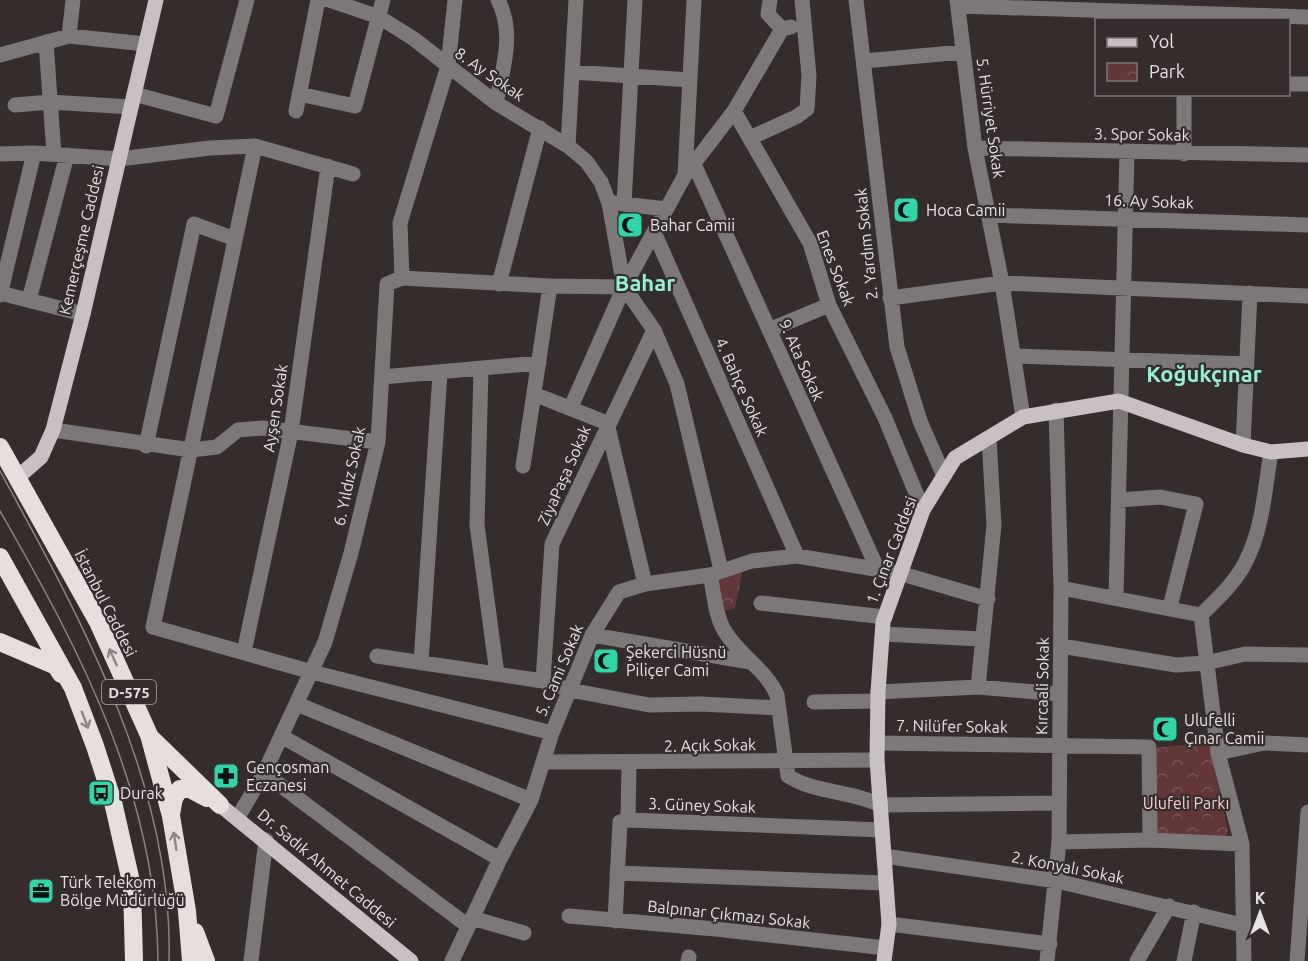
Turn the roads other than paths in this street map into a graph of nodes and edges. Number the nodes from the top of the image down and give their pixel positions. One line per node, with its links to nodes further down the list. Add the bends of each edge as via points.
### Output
1 (73, 0): 21 (street)
2 (156, 0): 23 (main road, Kemerçeşme Caddesi)
3 (247, 0): 35 (street, via 216,116)
4 (318, 0): 33 (street)
5 (329, 0): 17 (street, 8. Ay Sokak)
6 (383, 0): 17 (street)
7 (455, 0): 27 (street)
8 (498, 0): 37 (street, via 506,14 507,43)
9 (576, 0): 28 (street)
10 (635, 0): 29 (street)
11 (694, 0): 30 (street)
12 (770, 0): 20 (street, via 768,14)
13 (802, 0): 19 (street)
14 (856, 0): 26 (street, 2. Yardım Sokak)
15 (958, 3): 16 (street); 24 (street, 5. Hürriyet Sokak)
16 (1185, 16): 18 (street)
17 (379, 17): 27 (street, 8. Ay Sokak); 33 (street, via 355,106)
18 (1308, 17)
19 (803, 24): 20 (street); 42 (street, via 809,76 807,109)
20 (782, 29): 40 (street)
21 (69, 36): 22 (street); 23 (street)
22 (46, 42): 25 (street); 36 (street)
23 (145, 44): 35 (main road, Kemerçeşme Caddesi)
24 (963, 52): 26 (street); 45 (street, 5. Hürriyet Sokak)
25 (0, 55)
26 (864, 61): 72 (street, 2. Yardım Sokak)
27 (448, 66): 37 (street, 8. Ay Sokak); 63 (street, via 400,223)
28 (572, 72): 29 (street); 44 (street)
29 (629, 76): 30 (street); 56 (street)
30 (690, 80): 54 (street)
31 (1290, 84): 32 (street)
32 (1308, 84)
33 (299, 94): 39 (street)
34 (1184, 96): 49 (street)
35 (132, 100): 36 (street); 52 (main road, Kemerçeşme Caddesi)
36 (50, 102): 38 (street); 50 (street)
37 (496, 104): 41 (street, 8. Ay Sokak)
38 (15, 105)
39 (296, 111)
40 (734, 111): 42 (street, Enes Sokak); 54 (street)
41 (540, 128): 44 (street, 8. Ay Sokak); 65 (street)
42 (750, 138): 74 (street, Enes Sokak, via 810,243)
43 (255, 146): 52 (street); 53 (street); 62 (street)
44 (568, 146): 56 (street, 8. Ay Sokak, via 586,161)
45 (975, 148): 46 (street, 3. Spor Sokak); 58 (street, 5. Hürriyet Sokak)
46 (1127, 152): 49 (street, 3. Spor Sokak); 59 (street)
47 (34, 153): 48 (street); 50 (street); 70 (street)
48 (0, 154)
49 (1184, 154): 51 (street, 3. Spor Sokak)
50 (61, 155): 52 (street); 73 (street)
51 (1308, 155)
52 (119, 159): 75 (main road, Kemerçeşme Caddesi)
53 (328, 166): 55 (street); 92 (street, Ayşen Sokak)
54 (689, 170): 57 (street); 77 (street, 9. Ata Sokak)
55 (353, 174)
56 (617, 203): 57 (street); 67 (street, 8. Ay Sokak)
57 (666, 209): 61 (street)
58 (988, 214): 59 (street, 16. Ay Sokak); 64 (street, 5. Hürriyet Sokak)
59 (1126, 218): 60 (street, 16. Ay Sokak); 68 (street)
60 (1308, 225)
61 (654, 232): 67 (street); 106 (street, 4. Bahçe Sokak)
62 (235, 239): 96 (street, via 194,224); 99 (street)
63 (402, 278): 65 (street); 84 (street, 6. Yıldız Sokak, via 387,284)
64 (1002, 283): 68 (street); 72 (street); 78 (street, 5. Hürriyet Sokak)
65 (499, 284): 66 (street)
66 (550, 286): 67 (street); 80 (street)
67 (624, 287): 76 (street); 87 (street)
68 (1123, 287): 69 (street); 79 (street)
69 (1250, 293): 71 (street); 81 (street)
70 (0, 294): 73 (street)
71 (1308, 296)
72 (890, 298): 102 (street, 2. Yardım Sokak, via 897,346 920,421)
73 (29, 300): 75 (street)
74 (829, 305): 77 (street); 105 (street, Enes Sokak, via 885,418)
75 (83, 314): 91 (main road, Kemerçeşme Caddesi)
76 (654, 330): 90 (street, ZiyaPaşa Sokak); 109 (street, via 677,384)
77 (769, 330): 108 (street, 9. Ata Sokak)
78 (1014, 356): 79 (street); 89 (street, 5. Hürriyet Sokak)
79 (1121, 360): 81 (street); 86 (street)
80 (539, 363): 82 (street); 85 (street)
81 (1247, 364): 95 (street)
82 (481, 369): 83 (street); 133 (street, via 477,525)
83 (440, 373): 84 (street); 130 (street)
84 (382, 377): 94 (street, 6. Yıldız Sokak)
85 (534, 394): 87 (street); 101 (street)
86 (1119, 401): 88 (main road, 1. Çınar Caddesi); 95 (main road, 1. Çınar Caddesi); 104 (street)
87 (571, 407): 90 (street)
88 (1056, 410): 89 (main road, 1. Çınar Caddesi); 112 (street, Kırcaali Sokak)
89 (1023, 417): 93 (main road, 1. Çınar Caddesi)
90 (607, 423): 111 (street); 134 (street, ZiyaPaşa Sokak, via 552,544)
91 (53, 430): 96 (street); 103 (main road, Kemerçeşme Caddesi, via 41,457)
92 (291, 432): 94 (street); 99 (street, via 238,430 217,447); 126 (street, Ayşen Sokak)
93 (989, 438): 102 (main road, 1. Çınar Caddesi, via 955,458); 114 (street, via 994,525)
94 (378, 442): 132 (street, 6. Yıldız Sokak, via 326,642)
95 (1244, 445): 100 (main road, 1. Çınar Caddesi)
96 (146, 446): 99 (street)
97 (0, 447): 103 (highway, İstanbul Caddesi / D-575)
98 (1308, 449): 100 (main road, 1. Çınar Caddesi)
99 (191, 450): 126 (street, via 153,627)
100 (1271, 452): 117 (street, via 1260,521 1246,561 1224,593)
101 (524, 466)
102 (944, 476): 105 (main road, 1. Çınar Caddesi)
103 (18, 477): 144 (highway, İstanbul Caddesi / D-575, one-way to 103, via 98,622)
104 (1119, 500): 113 (street); 116 (street, via 1160,497 1196,504)
105 (922, 510): 110 (main road, 1. Çınar Caddesi)
106 (797, 556): 108 (street, 5. Cami Sokak); 109 (street, 5. Cami Sokak, via 752,561)
107 (0, 557): 119 (highway, D-575)
108 (878, 570): 110 (street, 5. Cami Sokak)
109 (715, 573): 111 (street, 5. Cami Sokak); 129 (street, via 723,629)
110 (899, 573): 114 (street, 5. Cami Sokak); 118 (main road, 1. Çınar Caddesi)
111 (645, 584): 121 (street, 5. Cami Sokak, via 619,592)
112 (1061, 588): 113 (street); 125 (street, Kırcaali Sokak)
113 (1116, 598): 116 (street)
114 (988, 599): 123 (street)
115 (760, 603): 118 (street)
116 (1170, 607): 117 (street)
117 (1201, 615): 131 (street)
118 (885, 617): 120 (main road, 1. Çınar Caddesi)
119 (35, 618): 122 (highway, via 30,637); 136 (highway, D-575)
120 (883, 634): 123 (street); 139 (main road, 1. Çınar Caddesi)
121 (592, 635): 129 (street); 137 (street, 5. Cami Sokak)
122 (0, 637)
123 (981, 639): 135 (street)
124 (0, 642): 136 (highway, via 56,666)
125 (1061, 646): 131 (street, via 1176,665); 138 (street, Kırcaali Sokak)
126 (244, 652): 132 (street)
127 (1308, 655): 131 (street, via 1245,654)
128 (377, 656): 130 (street)
129 (750, 662): 142 (street, via 772,684)
130 (421, 663): 133 (street)
131 (1206, 663): 149 (street)
132 (312, 672): 141 (street, 6. Yıldız Sokak); 143 (street)
133 (497, 674): 134 (street)
134 (543, 681): 137 (street)
135 (978, 687): 138 (street); 139 (street)
136 (72, 688): 185 (highway, D-575, one-way to 185, via 95,746 132,886)
137 (570, 690): 142 (street, via 649,705); 143 (street, 5. Cami Sokak)
138 (1059, 694): 147 (street, Kırcaali Sokak)
139 (878, 696): 140 (street); 146 (main road, 1. Çınar Caddesi)
140 (814, 702)
141 (297, 704): 145 (street, 6. Yıldız Sokak); 155 (street)
142 (779, 708): 152 (street)
143 (552, 733): 151 (street, 5. Cami Sokak)
144 (148, 735): 157 (highway); 160 (highway, İstanbul Caddesi / D-575)
145 (281, 736): 154 (street, 6. Yıldız Sokak); 169 (street)
146 (878, 743): 147 (street, 7. Nilüfer Sokak); 150 (main road, 1. Çınar Caddesi)
147 (1059, 745): 156 (street, Kırcaali Sokak); 165 (street, 7. Nilüfer Sokak, via 1149,747)
148 (1308, 745): 149 (street, via 1264,743)
149 (1218, 753): 167 (street)
150 (877, 760): 152 (street, 2. Açık Sokak); 158 (main road, 1. Çınar Caddesi)
151 (544, 762): 153 (street, 2. Açık Sokak); 155 (street, 5. Cami Sokak)
152 (784, 762): 153 (street, 2. Açık Sokak); 158 (street, via 788,776 803,786 861,796)
153 (630, 764): 162 (street)
154 (264, 772): 161 (street, 6. Yıldız Sokak); 179 (street)
155 (531, 800): 169 (street, 5. Cami Sokak)
156 (1059, 803): 158 (street); 166 (street, Kırcaali Sokak)
157 (220, 805): 160 (highway, via 184,788 174,798); 161 (main road, Dr. Sadık Ahmet Caddesi)
158 (880, 805): 163 (main road, 1. Çınar Caddesi)
159 (1308, 812): 173 (street)
160 (171, 816): 175 (highway, İstanbul Caddesi / D-575, one-way to 160)
161 (238, 817): 164 (main road, Dr. Sadık Ahmet Caddesi)
162 (628, 820): 163 (street, 3. Güney Sokak); 170 (street, 3. Güney Sokak, via 620,822)
163 (882, 830): 168 (main road, 1. Çınar Caddesi)
164 (266, 840): 188 (street); 189 (main road, Dr. Sadık Ahmet Caddesi)
165 (1150, 840): 166 (street); 167 (street)
166 (1059, 842): 171 (street, Kırcaali Sokak)
167 (1242, 844): 181 (street)
168 (884, 856): 171 (street, 2. Konyalı Sokak); 172 (main road, 1. Çınar Caddesi)
169 (500, 859): 179 (street, 5. Cami Sokak)
170 (617, 873): 172 (street); 178 (street, 3. Güney Sokak)
171 (1057, 881): 174 (street, 2. Konyalı Sokak); 183 (street, Kırcaali Sokak)
172 (885, 882): 180 (main road, 1. Çınar Caddesi)
173 (1305, 885): 195 (street)
174 (1169, 906): 176 (street, 2. Konyalı Sokak); 192 (street)
175 (187, 911): 186 (highway, İstanbul Caddesi / D-575); 187 (highway)
176 (1194, 912): 181 (street, 2. Konyalı Sokak); 193 (street)
177 (569, 916): 178 (street, Balpınar Çıkmazı Sokak)
178 (615, 921): 184 (street, Balpınar Çıkmazı Sokak, via 715,928)
179 (470, 922): 182 (street); 190 (street, 5. Cami Sokak)
180 (889, 924): 183 (street); 184 (main road, 1. Çınar Caddesi)
181 (1242, 925): 194 (street)
182 (524, 933)
183 (1050, 944): 191 (street, Kırcaali Sokak)
184 (885, 955)
185 (132, 956)
186 (191, 961)
187 (206, 961)
188 (251, 961)
189 (411, 961)
190 (452, 961)
191 (1047, 961)
192 (1137, 961)
193 (1184, 961)
194 (1244, 961)
195 (1297, 961)

